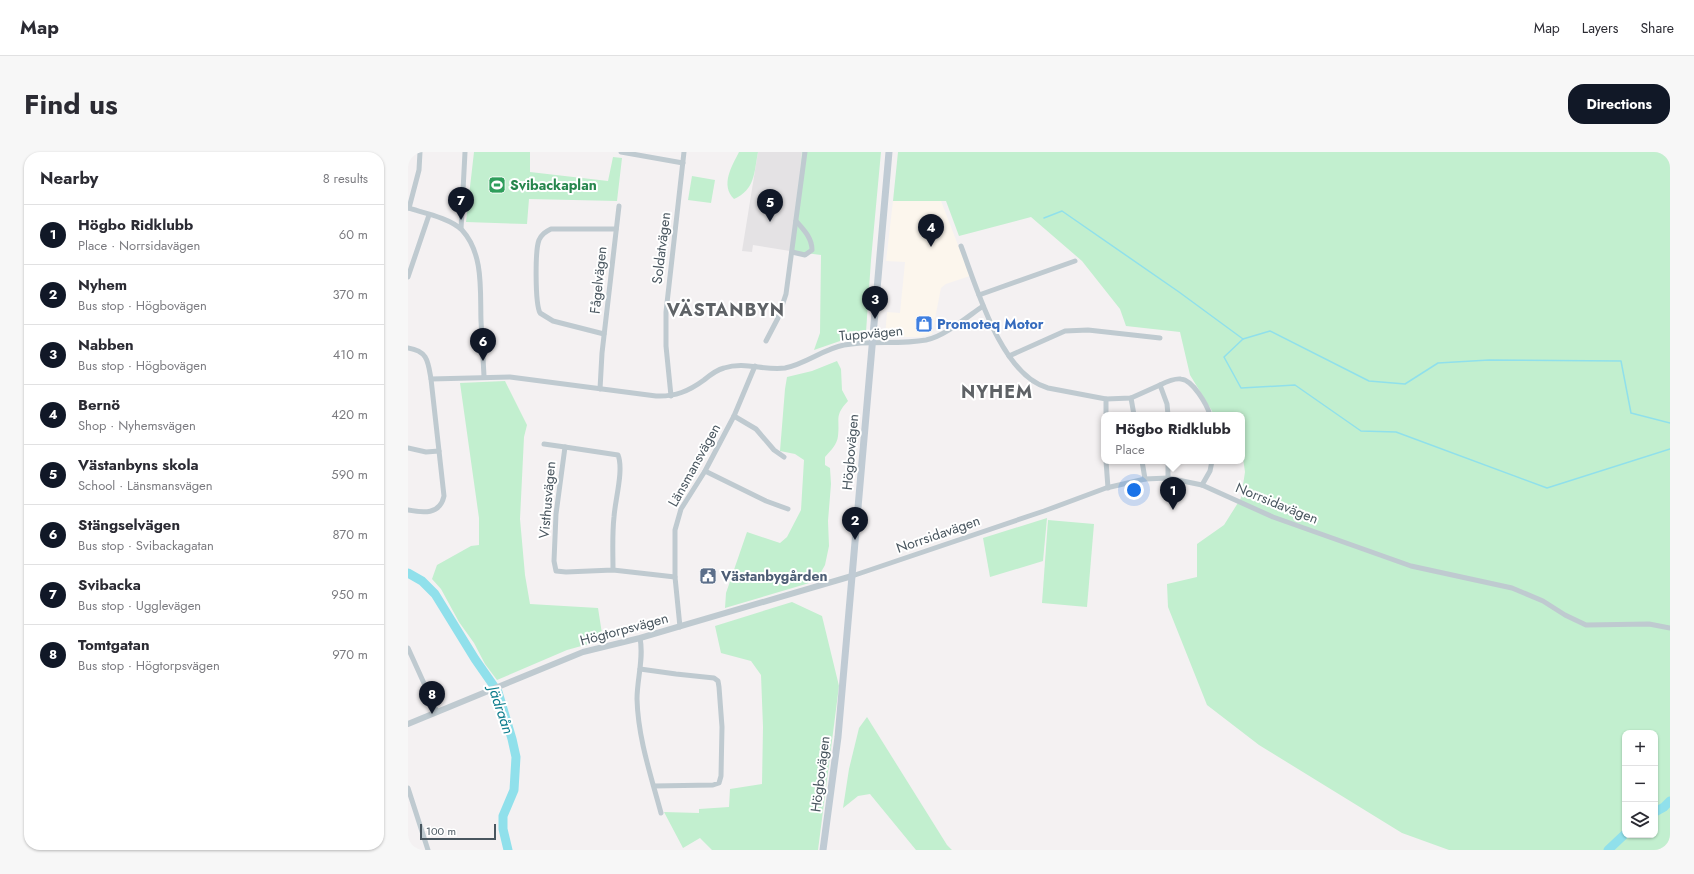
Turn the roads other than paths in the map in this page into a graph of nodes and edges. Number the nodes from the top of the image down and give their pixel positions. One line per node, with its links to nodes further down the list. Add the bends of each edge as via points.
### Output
1 (420, 152): 9 (street, via 419,170)
2 (465, 152): 12 (street)
3 (623, 152): 7 (street)
4 (684, 152): 7 (street, Soldatvägen)
5 (805, 152): 11 (street)
6 (889, 152): 23 (main road, Högbovägen)
7 (683, 163): 31 (street, Soldatvägen, via 666,312 666,346)
8 (618, 206): 13 (street, Fågelvägen)
9 (408, 208): 10 (street)
10 (429, 214): 12 (street); 17 (street)
11 (796, 221): 15 (street); 15 (street, via 809,236 812,250 805,255)
12 (461, 229): 27 (street, via 472,246 479,268)
13 (616, 229): 20 (street, Fågelvägen); 20 (street, Fågelvägen, via 551,229 543,233 537,246 537,301 540,313 553,321)
14 (962, 246): 18 (street)
15 (792, 252): 22 (street, via 786,294 778,318)
16 (1075, 261): 18 (street)
17 (408, 277)
18 (979, 295): 19 (street)
19 (983, 306): 23 (street, Tuppvägen, via 934,338); 25 (street)
20 (604, 334): 30 (street, Fågelvägen)
21 (1160, 338): 25 (street, via 1088,330 1065,331)
22 (766, 341)
23 (873, 342): 26 (street, Tuppvägen, via 836,347 794,366); 56 (main road, Högbovägen)
24 (408, 348): 28 (street, via 418,350 426,357)
25 (1009, 356): 33 (street, via 1024,375 1039,386)
26 (755, 366): 31 (street, Tuppvägen, via 725,367 688,391); 38 (street, Länsmansvägen)
27 (484, 376): 28 (street); 30 (street, via 510,376)
28 (431, 379): 42 (street)
29 (1160, 385): 32 (street); 36 (street); 37 (street, via 1182,379 1189,382)
30 (600, 389): 31 (street)
31 (671, 396)
32 (1131, 398): 33 (street); 35 (street)
33 (1106, 399): 34 (street)
34 (1106, 412)
35 (1133, 412)
36 (1167, 412)
37 (1208, 412)
38 (734, 416): 43 (street, via 756,429 774,450); 48 (street, Länsmansvägen)
39 (544, 444): 40 (street)
40 (565, 447): 55 (street, Visthusvägen, via 619,457); 55 (street, Visthusvägen, via 556,514 555,568 561,572)
41 (408, 448): 42 (street, via 426,452)
42 (439, 451): 54 (street, via 444,496 441,504 431,512)
43 (784, 457)
44 (1106, 464): 52 (street)
45 (1142, 464): 50 (street)
46 (1168, 464): 49 (street)
47 (1211, 464): 51 (street)
48 (705, 471): 53 (street); 57 (street, Länsmansvägen, via 681,509 676,524)
49 (1168, 478): 50 (street, Norrsidavägen); 51 (street, Norrsidavägen)
50 (1145, 479): 52 (street, Norrsidavägen)
51 (1202, 485): 59 (street, Norrsidavägen, via 1273,517 1411,566 1512,588 1543,600 1586,625 1649,624)
52 (1108, 488): 56 (street, Norrsidavägen)
53 (788, 509)
54 (408, 510)
55 (613, 570): 57 (street, Visthusvägen)
56 (852, 576): 58 (street, Högtorpsvägen); 69 (main road, Högbovägen, via 838,737)
57 (674, 577): 58 (street, Länsmansvägen)
58 (680, 627): 60 (street, Högtorpsvägen)
59 (1670, 628)
60 (640, 638): 62 (street); 63 (street, Högtorpsvägen, via 583,652)
61 (408, 648): 63 (street)
62 (640, 669): 65 (street, via 637,698 640,724); 65 (street, via 714,678 718,681 719,687 722,740 719,783)
63 (437, 712): 64 (street, Högtorpsvägen)
64 (408, 724)
65 (654, 786): 67 (street)
66 (408, 788): 68 (street)
67 (662, 813)
68 (428, 850)
69 (823, 850)

